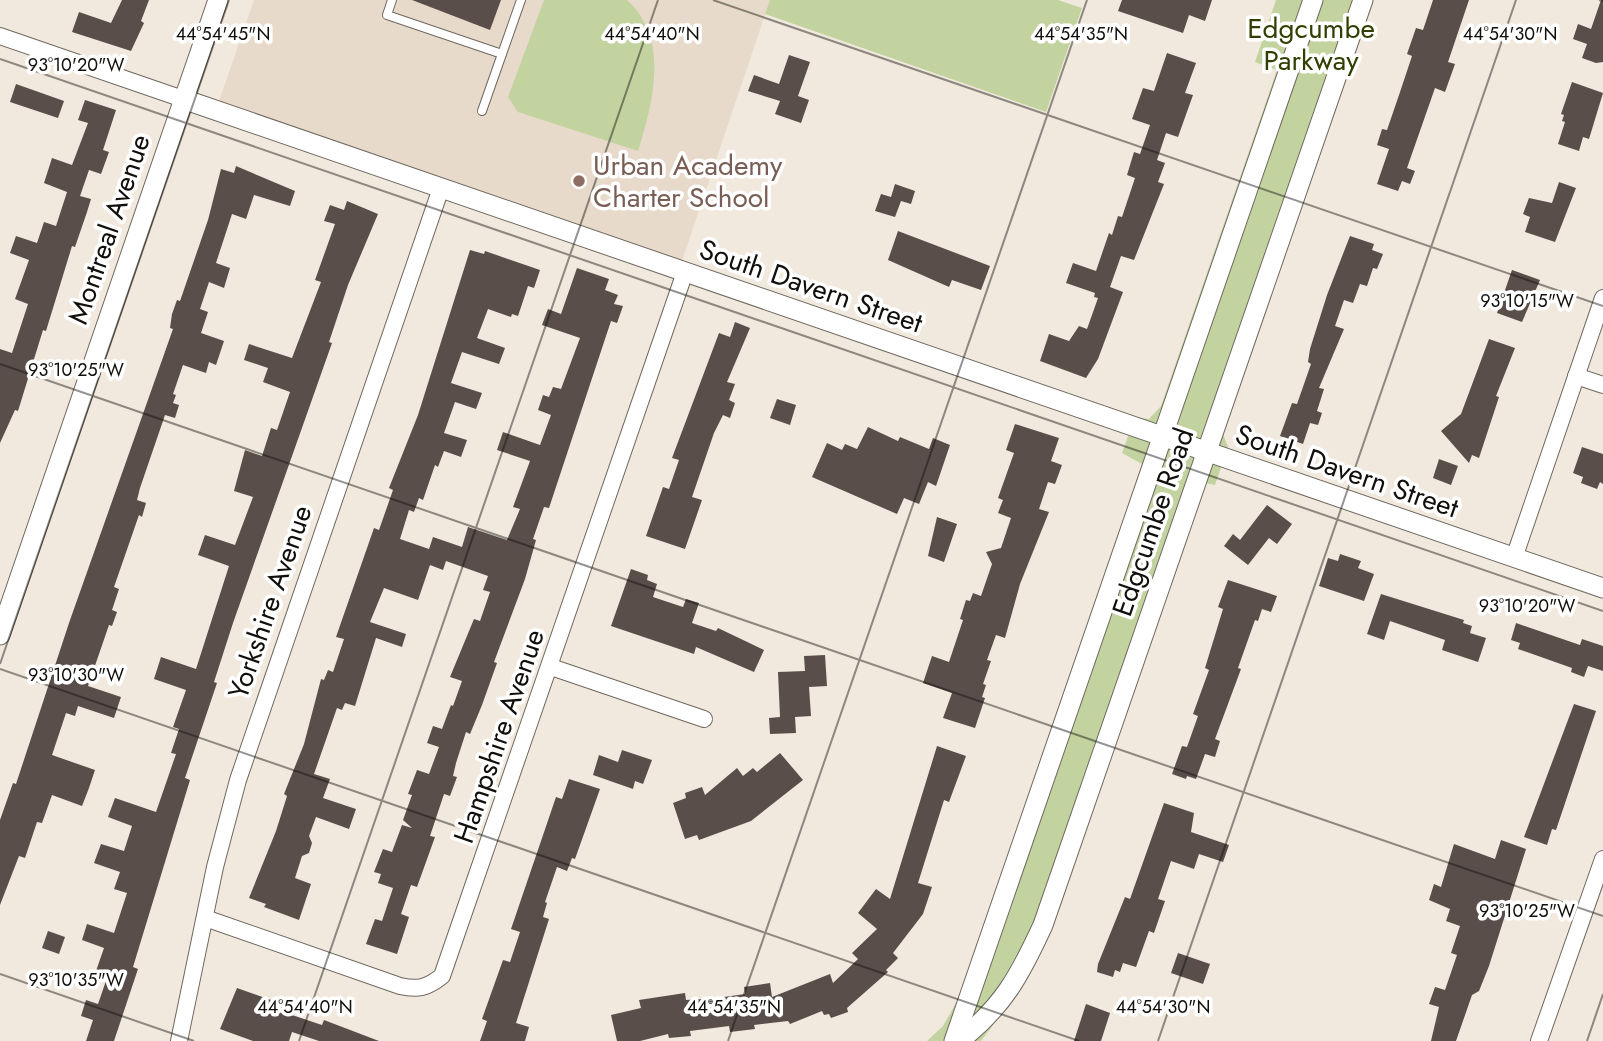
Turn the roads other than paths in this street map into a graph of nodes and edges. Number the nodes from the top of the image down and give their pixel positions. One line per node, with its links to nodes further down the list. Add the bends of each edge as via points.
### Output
1 (218, 0): 8 (street, Montreal Avenue)
2 (392, 0): 7 (lane, via 387,15)
3 (521, 0): 7 (lane)
4 (1313, 0): 15 (street, Edgcumbe Road)
5 (1363, 0): 16 (street, Edgcumbe Road)
6 (0, 36): 8 (street, South Davern Street)
7 (502, 54): 9 (lane)
8 (183, 99): 10 (street, South Davern Street); 19 (street, Montreal Avenue)
9 (482, 111)
10 (441, 188): 11 (street, South Davern Street); 23 (street, Yorkshire Avenue, via 263,701 238,780)
11 (685, 272): 15 (street, South Davern Street); 20 (street, Hampshire Avenue)
12 (1603, 298): 13 (street)
13 (1576, 376): 14 (street); 17 (street)
14 (1603, 385)
15 (1163, 437): 16 (street, South Davern Street); 25 (street, Edgcumbe Road)
16 (1208, 452): 17 (street, South Davern Street); 25 (street, Edgcumbe Road, via 1043,925 1011,990 984,1021)
17 (1514, 558): 18 (street, South Davern Street)
18 (1603, 589)
19 (0, 635)
20 (551, 667): 21 (street); 23 (street, Hampshire Avenue, via 450,958 442,976 429,986 400,986)
21 (704, 719)
22 (1603, 859): 26 (street)
23 (205, 918): 24 (street, Yorkshire Avenue)
24 (179, 1041)
25 (956, 1041)
26 (1539, 1041)

